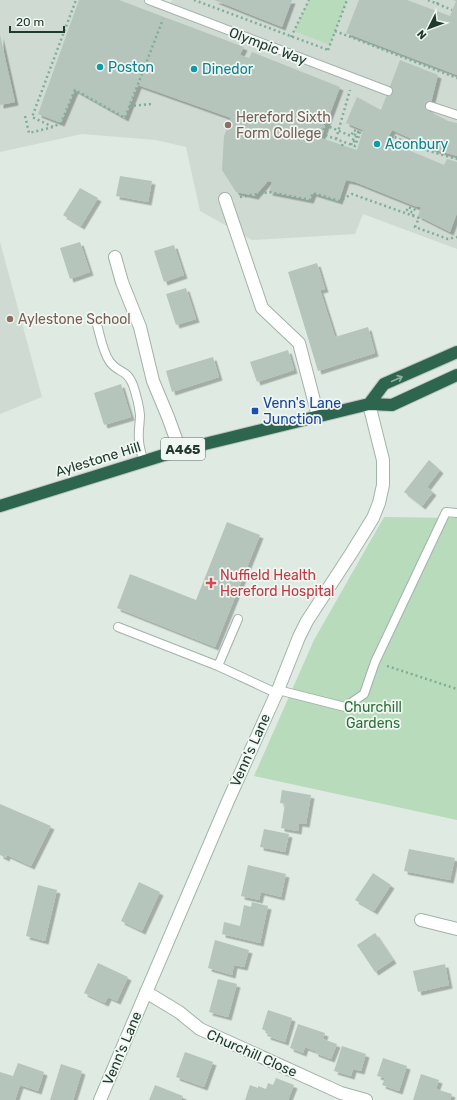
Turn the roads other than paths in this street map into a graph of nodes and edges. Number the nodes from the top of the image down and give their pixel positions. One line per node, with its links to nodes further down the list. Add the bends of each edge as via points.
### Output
1 (149, 0): 2 (lane, Olympic Way)
2 (388, 91)
3 (430, 106): 4 (lane)
4 (457, 115)
5 (225, 199): 11 (street, via 262,308 299,343)
6 (115, 258): 12 (street, via 140,327 153,381)
7 (96, 321): 13 (lane, via 110,361 115,368 129,376 133,386 139,406 139,441)
8 (457, 352): 10 (highway, one-way to 8, via 384,384)
9 (457, 375): 10 (highway, Aylestone Hill / A465, via 392,405)
10 (369, 404): 11 (highway, Aylestone Hill / A465); 19 (street, Venn's Lane, via 383,460 383,485 379,503 373,518 307,621)
11 (318, 416): 12 (highway, Aylestone Hill / A465)
12 (180, 450): 13 (highway, Aylestone Hill / A465)
13 (143, 461): 14 (highway, Aylestone Hill / A465)
14 (0, 506)
15 (457, 513): 19 (lane, via 446,512 376,662 364,694 345,707)
16 (238, 619): 18 (lane)
17 (118, 627): 18 (lane)
18 (218, 666): 19 (lane)
19 (277, 691): 22 (street, Venn's Lane)
20 (421, 920): 21 (street)
21 (457, 929)
22 (146, 992): 23 (street, Venn's Lane); 24 (street, Churchill Close, via 180,1012 200,1029 341,1094)
23 (100, 1100)
24 (366, 1100)

